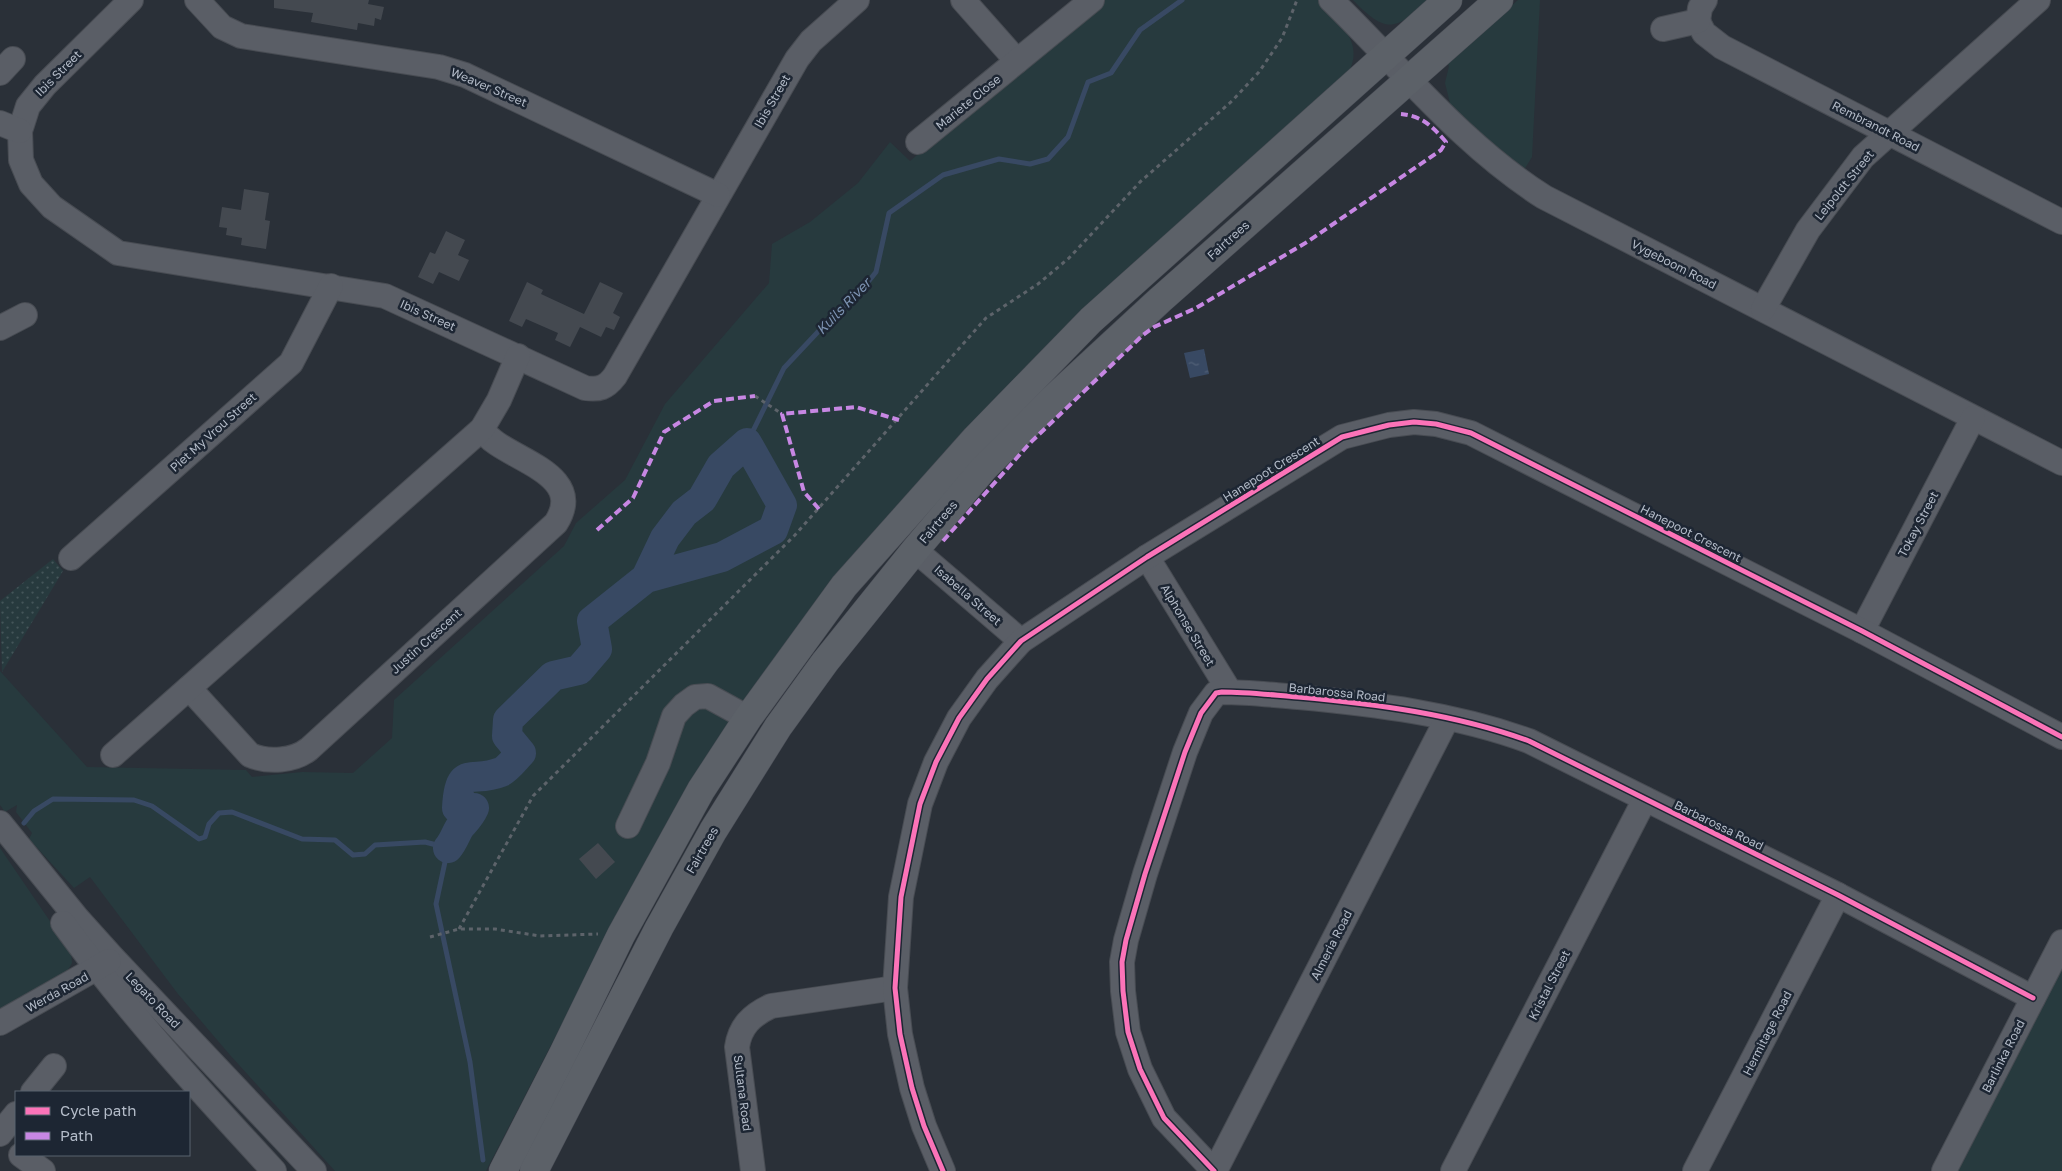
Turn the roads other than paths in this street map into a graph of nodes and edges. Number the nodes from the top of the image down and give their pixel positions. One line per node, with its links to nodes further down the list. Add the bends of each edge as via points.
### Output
1 (131, 0): 15 (street, Ibis Street, via 34,96)
2 (196, 0): 18 (street, Weaver Street, via 222,27 241,36 439,67 465,75)
3 (856, 0): 18 (street, Ibis Street, via 797,59)
4 (964, 0): 13 (street)
5 (1092, 0): 13 (street, Mariete Close)
6 (1331, 0): 12 (street, Vygeboom Road)
7 (1448, 0): 12 (main road)
8 (1499, 0): 14 (main road, Fairtrees)
9 (2038, 0): 16 (street, Leipoldt Street)
10 (1702, 10): 11 (street); 16 (street, Rembrandt Road, via 1704,34 1722,47)
11 (1663, 29)
12 (1385, 57): 14 (street, Vygeboom Road); 35 (main road, via 1092,320 976,438 844,586)
13 (1017, 61): 17 (street, Mariete Close)
14 (1409, 78): 21 (street, Vygeboom Road, via 1472,142 1526,185); 28 (main road, Fairtrees, via 1053,399 984,468)
15 (10, 127): 20 (street, Ibis Street, via 19,147 22,166 40,196 118,253)
16 (1889, 132): 19 (street, Rembrandt Road); 21 (street, Leipoldt Street, via 1863,157 1808,230)
17 (918, 142)
18 (718, 195): 24 (street, Ibis Street, via 610,383 600,389 585,388)
19 (2062, 222)
20 (331, 286): 24 (street, Ibis Street, via 385,296); 30 (street, Piet My Vrou Street, via 290,363)
21 (1763, 309): 25 (street, Vygeboom Road)
22 (25, 315): 23 (street)
23 (0, 328)
24 (518, 356): 26 (street)
25 (1973, 418): 27 (street, Vygeboom Road); 31 (street, Tokay Street)
26 (482, 429): 33 (street); 33 (street, Justin Crescent, via 487,438 534,464 551,479 563,497 562,514 556,523 308,749 301,755 286,759 250,755)
27 (2062, 464)
28 (915, 550): 32 (street, Isabella Street); 60 (main road, Fairtrees, via 825,662 778,727 712,831 658,928)
29 (1147, 557): 31 (street, Hanepoot Crescent, via 1342,437 1389,425 1436,424 1471,433); 32 (street, Hanepoot Crescent); 34 (street, Alphonse Street)
30 (71, 558)
31 (1862, 631): 37 (street, Hanepoot Crescent)
32 (1021, 641): 46 (street, Hanepoot Crescent, via 960,718 936,762 920,804 901,897)
33 (189, 688): 38 (street)
34 (1230, 692): 36 (street, Barbarossa Road, via 1366,703); 63 (street, Barbarossa Road, via 1216,693 1208,703 1184,752 1145,874 1122,962 1128,1032 1140,1069 1164,1118)
35 (748, 718): 41 (street, via 708,696 684,704 674,716 658,763); 59 (main road, via 701,790 620,935)
36 (1447, 719): 39 (street, Barbarossa Road, via 1529,741); 63 (street, Almeria Road)
37 (2062, 737)
38 (113, 755)
39 (1645, 799): 43 (street, Barbarossa Road); 64 (street, Kristal Street)
40 (0, 823): 45 (street, Legato Road, via 77,918)
41 (628, 826)
42 (0, 829): 45 (street, Legato Road, via 18,861)
43 (1838, 895): 47 (street, Barbarossa Road); 65 (street, Hermitage Road)
44 (2062, 942): 47 (street, Barlinka Road)
45 (105, 964): 48 (street, Werda Road); 57 (street, Legato Road, via 171,1058); 58 (street, Legato Road)
46 (895, 988): 61 (street, Sultana Road, via 771,1006 757,1012 739,1032 737,1047); 62 (street, Hanepoot Crescent, via 900,1034 912,1088)
47 (2033, 998): 66 (street, Barlinka Road)
48 (0, 1023)
49 (54, 1066): 50 (street)
50 (34, 1091)
51 (15, 1115): 52 (street)
52 (0, 1134)
53 (0, 1139): 54 (street)
54 (15, 1150)
55 (22, 1156): 56 (street)
56 (43, 1171)
57 (274, 1171)
58 (314, 1171)
59 (503, 1171)
60 (534, 1171)
61 (753, 1171)
62 (943, 1171)
63 (1214, 1171)
64 (1453, 1171)
65 (1695, 1171)
66 (1944, 1171)

